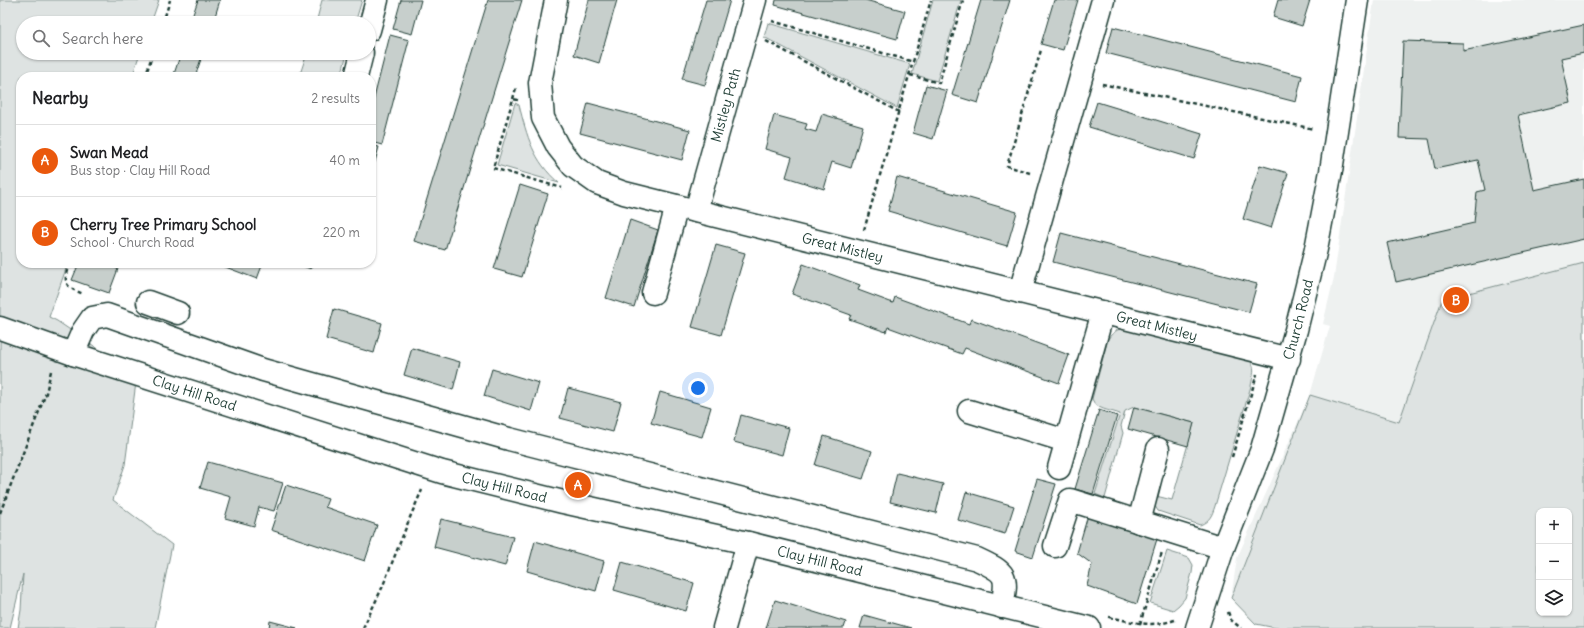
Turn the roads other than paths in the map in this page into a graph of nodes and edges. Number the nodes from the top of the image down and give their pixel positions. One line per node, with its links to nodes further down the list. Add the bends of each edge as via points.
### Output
1 (377, 0): 6 (street)
2 (556, 0): 9 (street, Great Mistley, via 540,83 544,118 558,147 573,166 598,183 624,193)
3 (755, 0): 9 (street, Mistley Path)
4 (1103, 0): 10 (street)
5 (1357, 0): 17 (street, Church Road, via 1331,171 1316,249)
6 (373, 16)
7 (360, 60): 8 (street)
8 (357, 72)
9 (687, 208): 10 (street, Great Mistley); 11 (street, Mistley Path)
10 (1020, 292): 13 (street, Great Mistley)
11 (653, 293)
12 (163, 307): 15 (street)
13 (1103, 312): 17 (street, Great Mistley); 19 (street)
14 (0, 328): 16 (street, Clay Hill Road)
15 (155, 331): 16 (street, via 107,315 92,318); 26 (street, via 264,370 509,439 977,559 997,568 1004,578 1006,587)
16 (65, 352): 23 (street, Clay Hill Road, via 442,472)
17 (1289, 360): 25 (street, Church Road, via 1262,448)
18 (969, 411): 19 (street)
19 (1066, 441): 21 (street)
20 (1158, 449): 22 (street)
21 (1059, 468)
22 (1139, 522): 24 (street, via 1070,500); 25 (street)
23 (748, 543): 26 (street, Clay Hill Road); 27 (street)
24 (1055, 546)
25 (1223, 548): 29 (street, Church Road)
26 (1002, 607): 28 (street, Clay Hill Road)
27 (724, 628)
28 (1089, 628)
29 (1197, 628)

